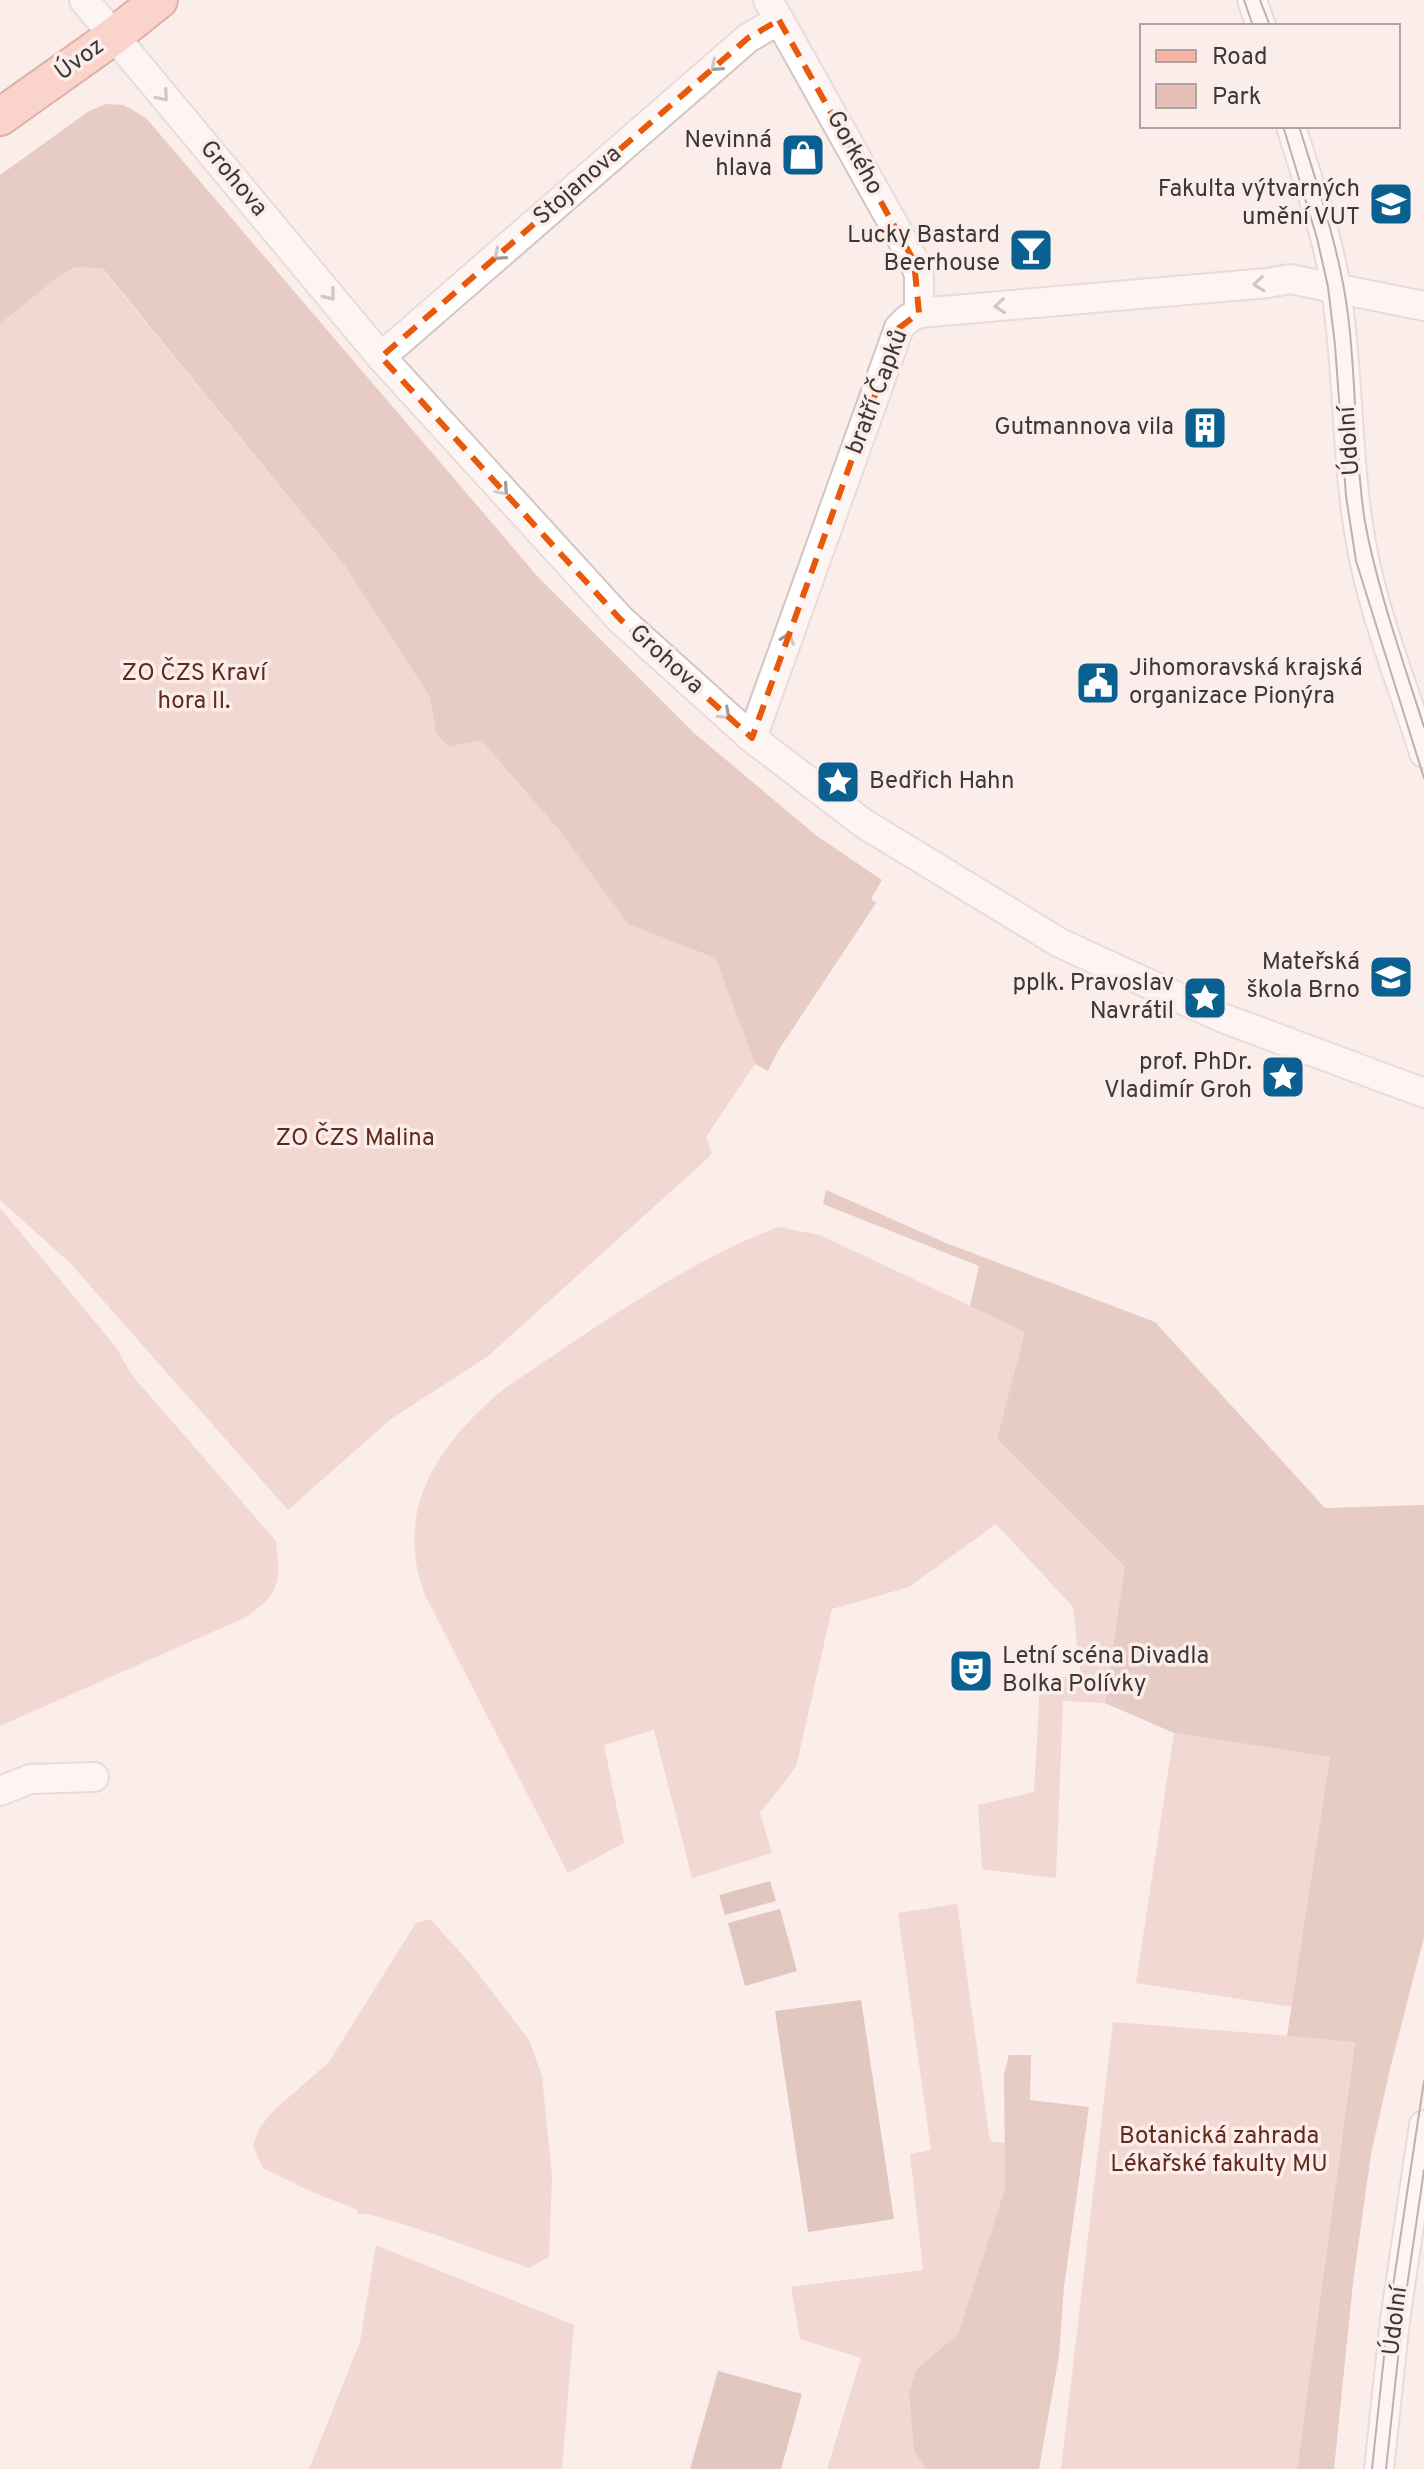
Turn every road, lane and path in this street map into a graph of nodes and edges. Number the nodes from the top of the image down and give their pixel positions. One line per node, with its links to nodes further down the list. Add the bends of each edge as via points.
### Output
1 (84, 0): 6 (street, Grohova)
2 (159, 0): 6 (main road, Úvoz)
3 (1252, 0): 5 (street)
4 (773, 10): 11 (street, Gorkého, via 914,261); 12 (street, Stojanova, one-way to 12, via 748,38)
5 (1260, 24)
6 (114, 36): 7 (main road, Úvoz); 12 (street, Grohova, one-way to 12)
7 (0, 117)
8 (1292, 128): 9 (street, Údolní)
9 (1336, 288): 10 (street, bratří Čapků); 11 (street, bratří Čapků, one-way to 11, via 1290,279); 14 (street, Údolní, via 1360,539)
10 (1424, 306)
11 (919, 313): 13 (street, bratří Čapků, one-way to 11, via 899,328)
12 (381, 357): 13 (street, Grohova, one-way to 13, via 621,620)
13 (752, 738): 15 (street, Grohova, via 863,823 1060,943 1223,1018)
14 (1424, 753)
15 (1424, 1093)
16 (94, 1777): 17 (street, via 30,1779)
17 (0, 1791)
18 (1424, 2125): 19 (street, Údolní)
19 (1379, 2469)

